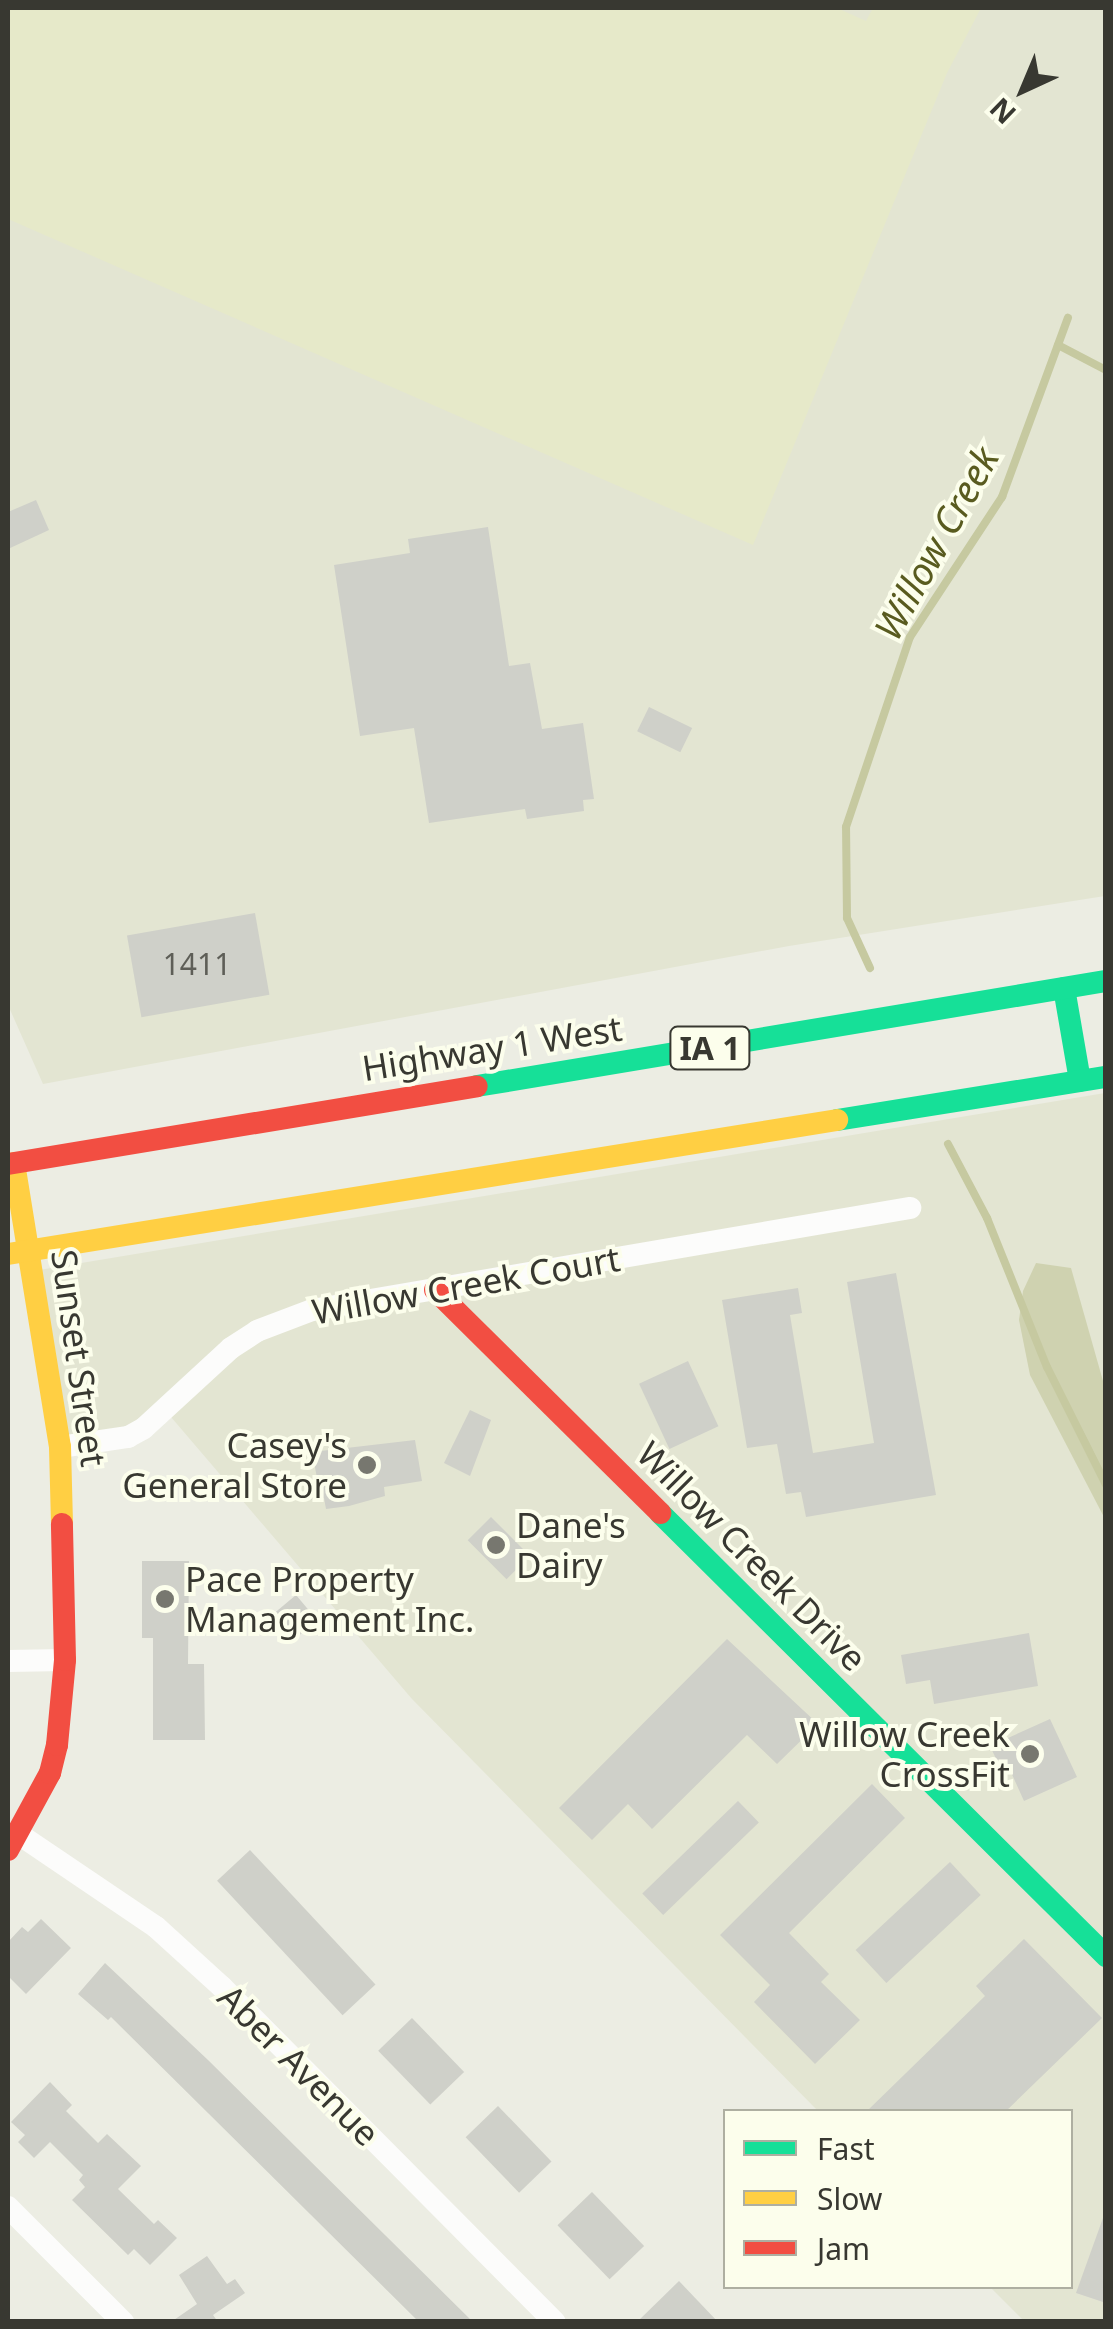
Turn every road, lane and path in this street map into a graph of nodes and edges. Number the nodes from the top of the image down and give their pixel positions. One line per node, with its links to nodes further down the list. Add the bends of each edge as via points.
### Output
1 (1106, 981): 2 (main road, Highway 1 West / IA 1)
2 (1064, 988): 4 (main road); 5 (main road, Highway 1 West / IA 1)
3 (1106, 1077): 4 (main road)
4 (1080, 1081): 7 (main road)
5 (11, 1164): 7 (main road, Sunset Street)
6 (910, 1208): 8 (street, Willow Creek Court)
7 (18, 1252): 9 (main road, Sunset Street)
8 (435, 1290): 9 (street, Willow Creek Court, via 283,1320 231,1348 128,1438); 13 (main road, Willow Creek Drive)
9 (60, 1447): 10 (main road, Sunset Street)
10 (65, 1660): 11 (street); 12 (main road, Sunset Street, via 58,1745)
11 (8, 1661)
12 (14, 1843): 16 (street, Aber Avenue, via 144,1918)
13 (1106, 1956)
14 (8, 2207): 15 (street)
15 (123, 2322)
16 (555, 2322)

